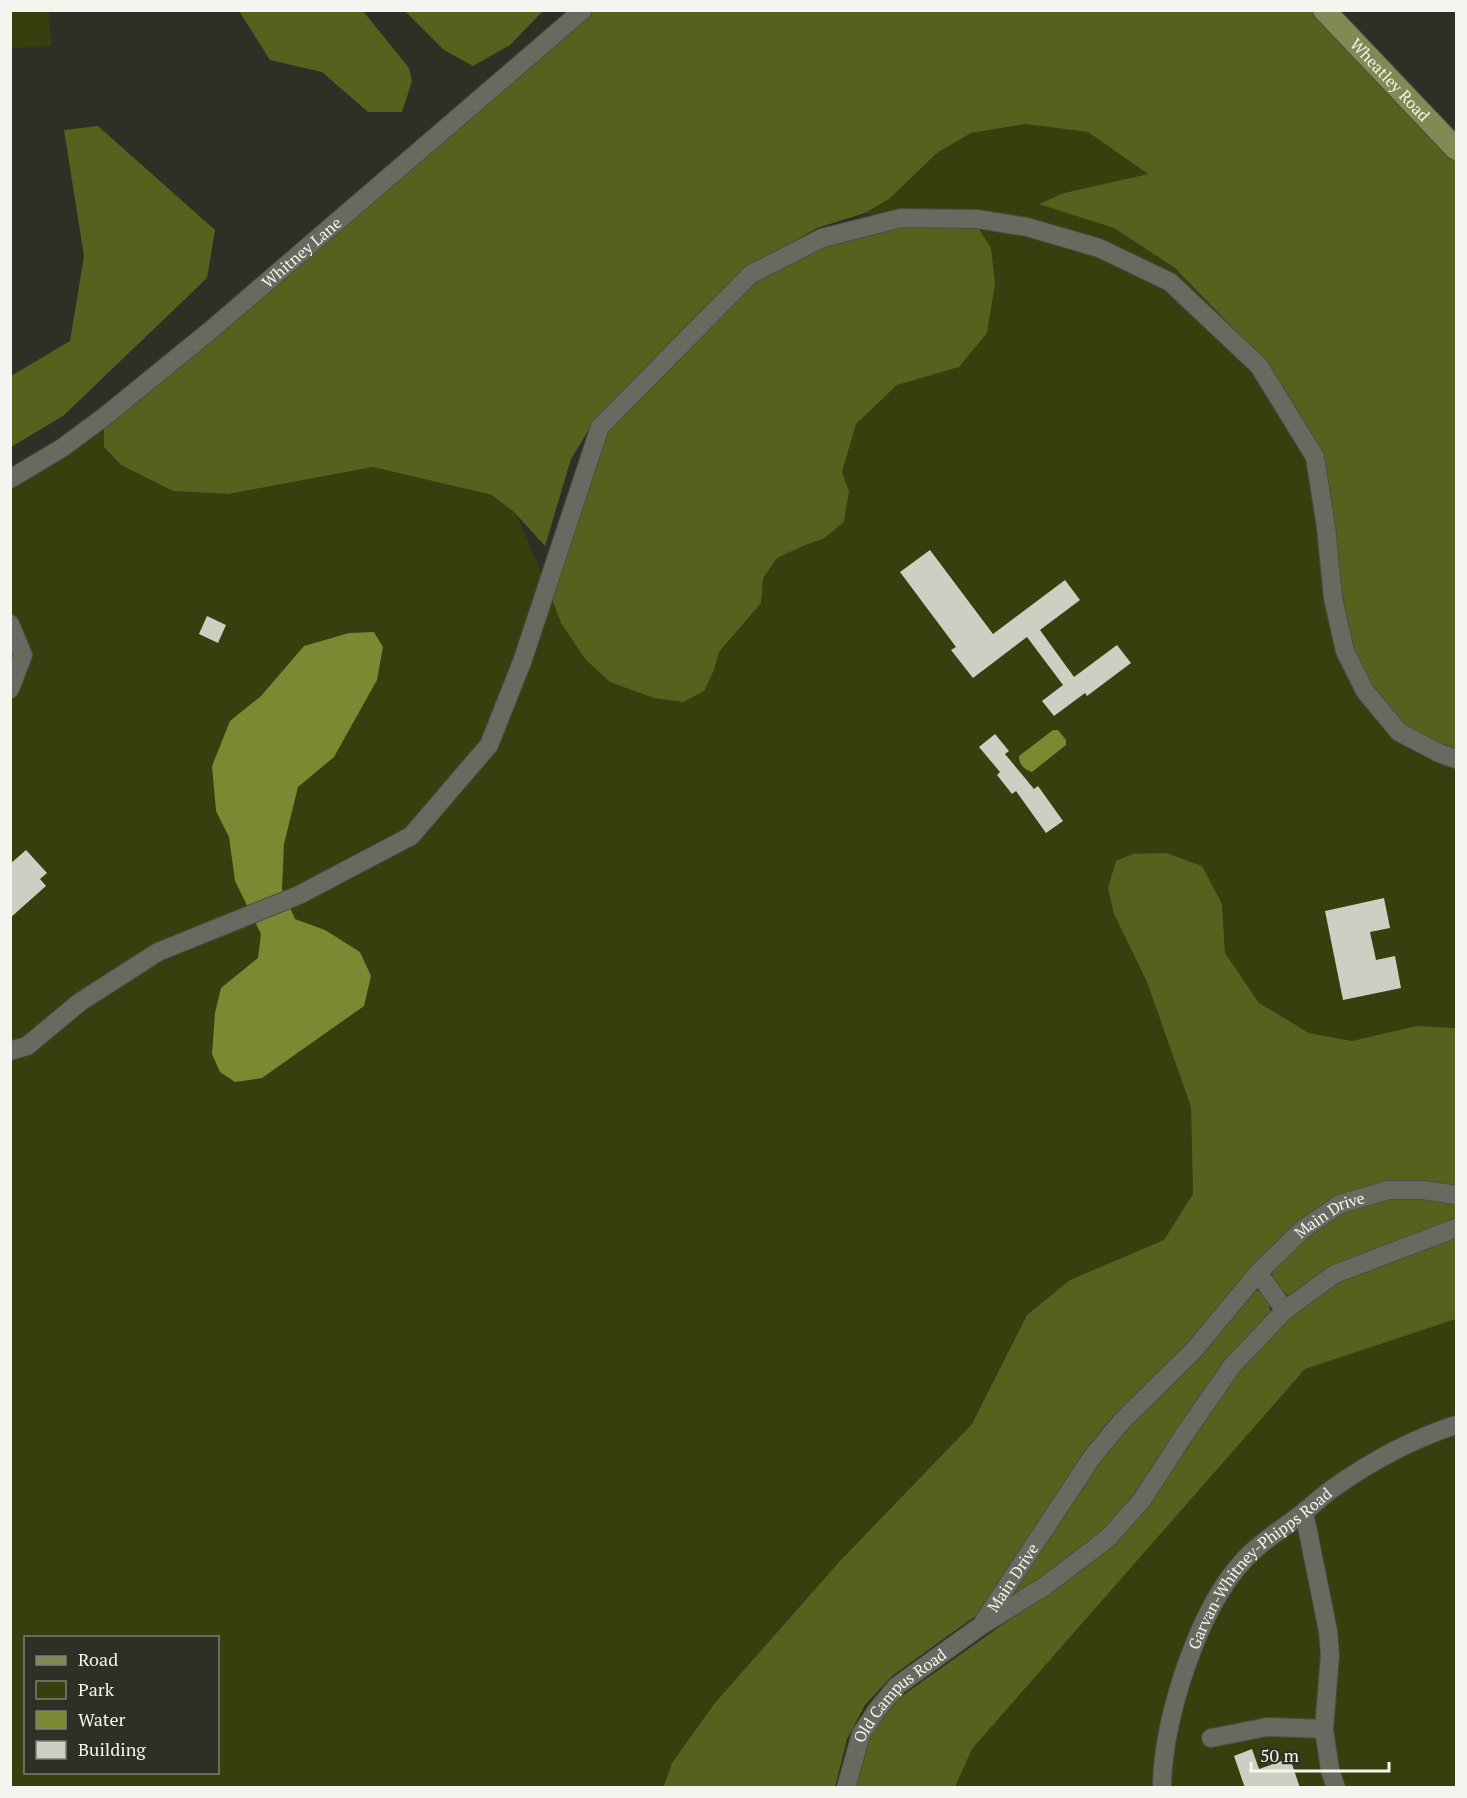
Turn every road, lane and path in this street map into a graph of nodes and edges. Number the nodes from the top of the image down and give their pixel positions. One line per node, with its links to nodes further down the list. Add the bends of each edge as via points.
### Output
1 (583, 10): 4 (street, Whitney Lane, via 113,410 62,448)
2 (1323, 10): 3 (main road, Wheatley Road)
3 (1456, 148)
4 (10, 479)
5 (10, 624): 6 (street, via 23,656)
6 (10, 689)
7 (1456, 759): 8 (street, via 1399,732 1365,691 1345,651 1333,598 1315,457 1259,366 1170,282 1099,248 1027,227 977,219 901,218 822,238 751,274 600,427 522,662 489,745 411,836 299,896 158,952 80,1002 27,1046)
8 (10, 1052)
9 (1456, 1195): 11 (street, Main Drive, via 1388,1190 1340,1204 1303,1229)
10 (1456, 1228): 12 (street, Main Drive, via 1335,1274)
11 (1258, 1273): 12 (street); 15 (street, Main Drive, via 1194,1350 1122,1421 1092,1457)
12 (1285, 1310): 15 (street, Main Drive, via 1232,1366 1142,1500 1108,1538 1045,1586)
13 (1456, 1425): 14 (street, Garvan-Whitney-Phipps Road, via 1373,1461)
14 (1304, 1512): 16 (street, via 1328,1631); 19 (street, Garvan-Whitney-Phipps Road, via 1243,1561 1201,1629 1177,1693 1162,1765)
15 (982, 1625): 18 (street, Old Campus Road, via 897,1686 861,1734)
16 (1324, 1729): 17 (street, via 1267,1728); 20 (street)
17 (1211, 1738)
18 (846, 1788)
19 (1162, 1788)
20 (1335, 1788)

